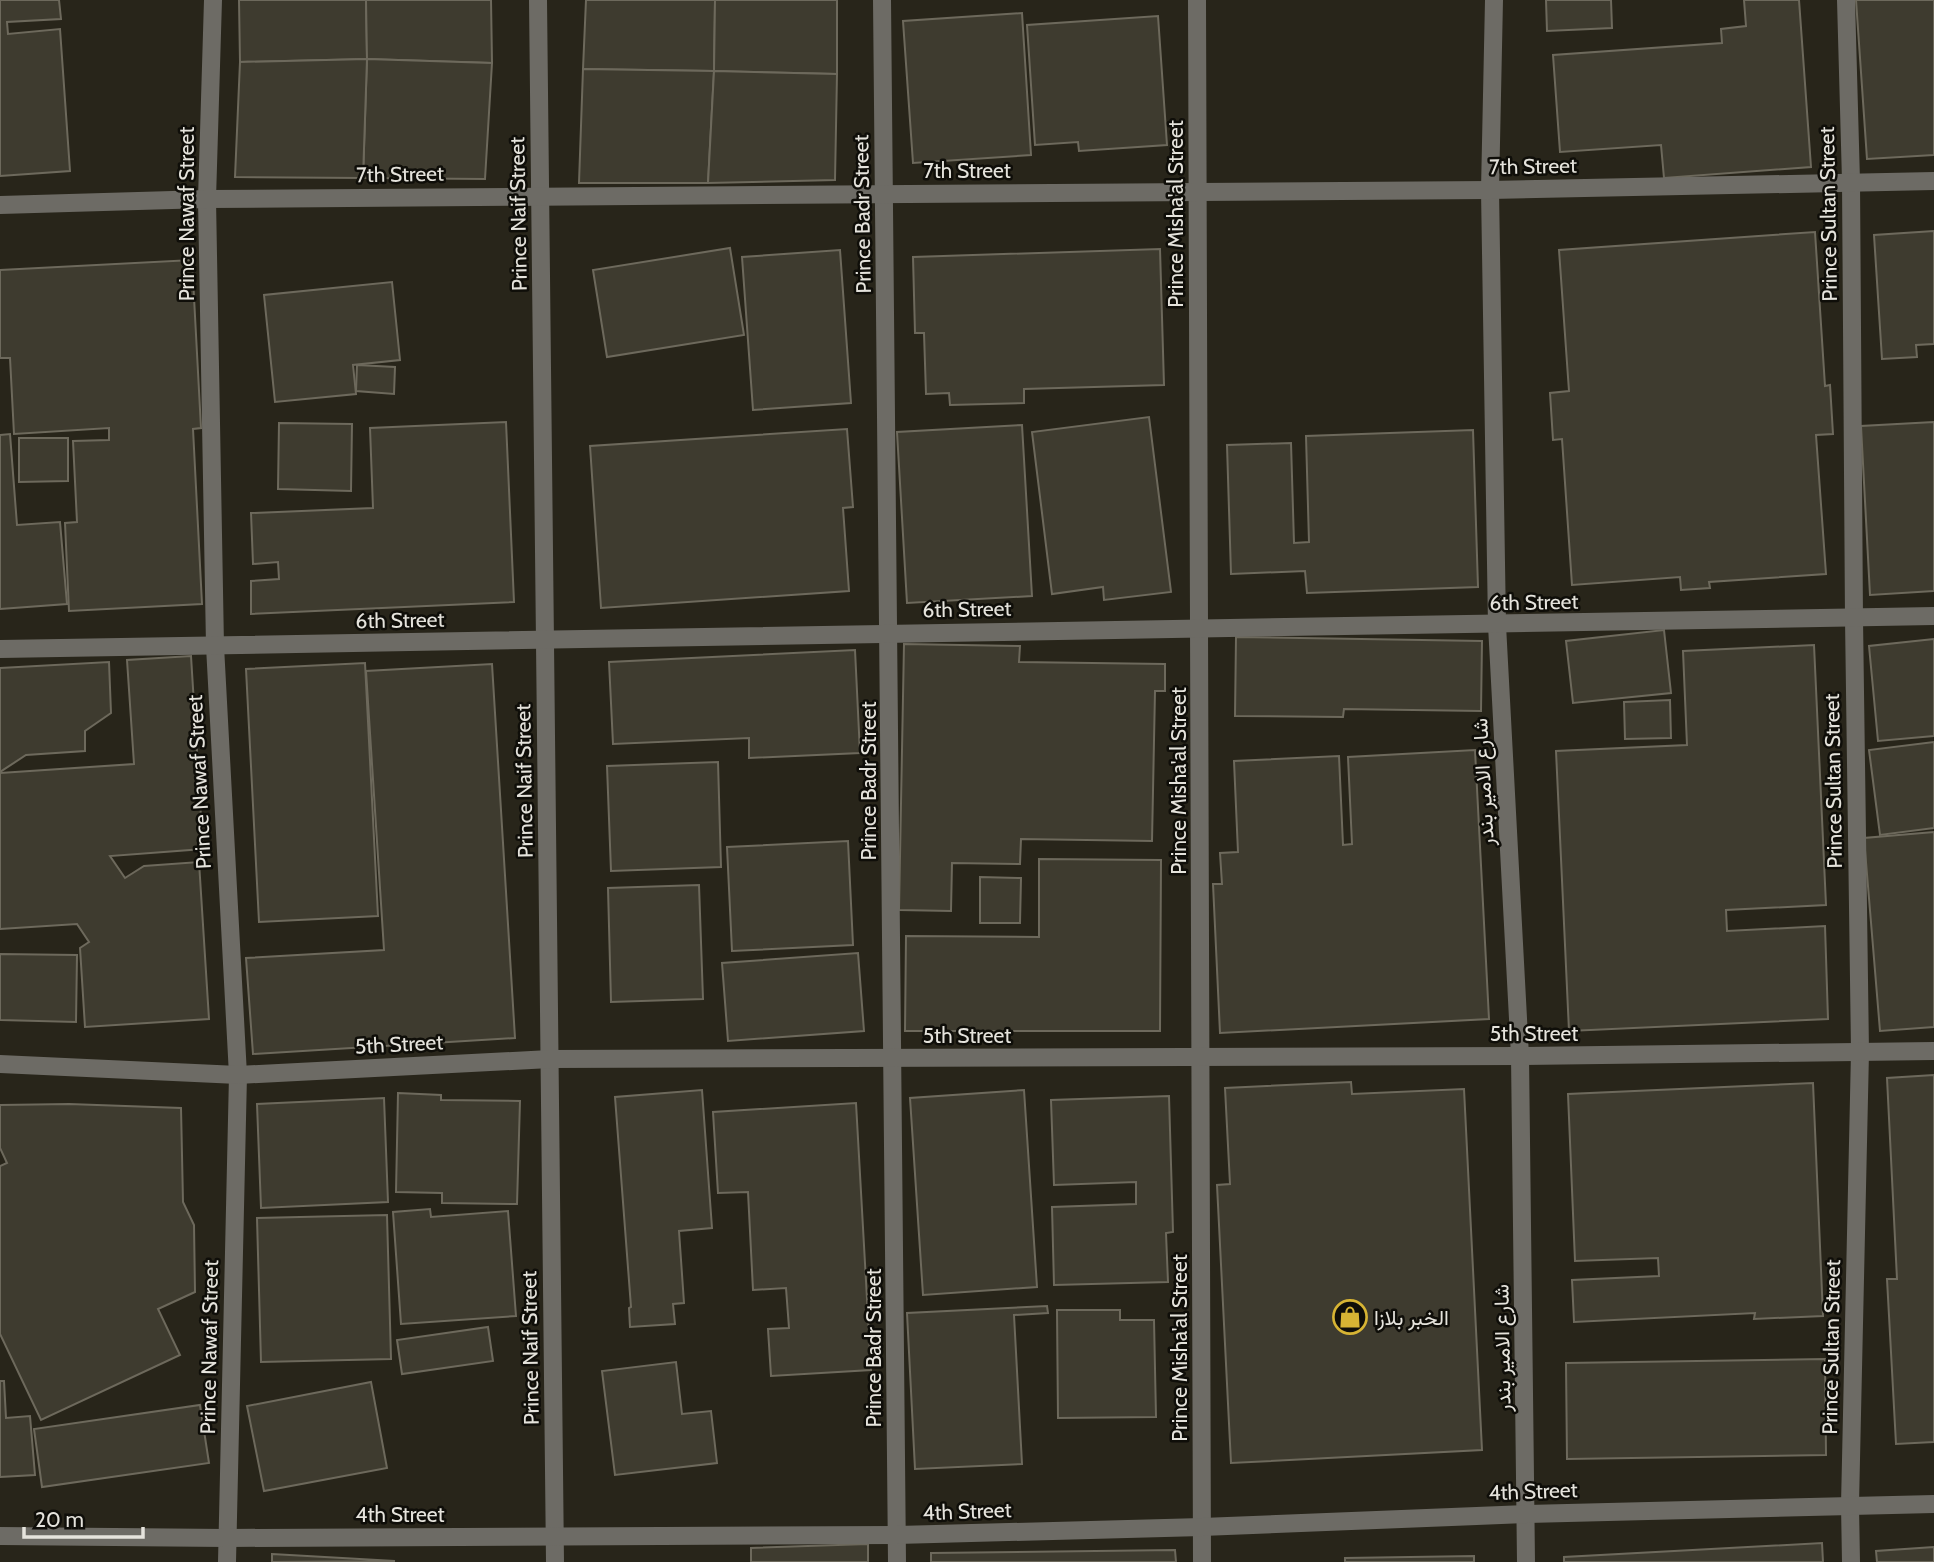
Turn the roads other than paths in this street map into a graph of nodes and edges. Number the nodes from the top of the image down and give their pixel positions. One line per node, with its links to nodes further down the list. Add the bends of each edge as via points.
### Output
1 (213, 0): 13 (street, Prince Nawaf Street)
2 (538, 0): 12 (street, Prince Naif Street)
3 (882, 0): 11 (street, Prince Badr Street)
4 (1197, 0): 10 (street, Prince Misha'al Street)
5 (1494, 0): 9 (street, شارع الامير بندر)
6 (1846, 0): 7 (street, Prince Sultan Street)
7 (1851, 181): 8 (street, 7th Street); 9 (street, 7th Street); 16 (street, Prince Sultan Street)
8 (1934, 181)
9 (1489, 190): 10 (street, 7th Street); 17 (street, شارع الامير بندر)
10 (1198, 191): 11 (street, 7th Street); 18 (street, Prince Misha'al Street)
11 (884, 193): 12 (street, 7th Street); 19 (street, Prince Badr Street)
12 (540, 196): 13 (street, 7th Street); 20 (street, Prince Naif Street)
13 (207, 199): 14 (street, 7th Street); 21 (street, Prince Nawaf Street)
14 (0, 205)
15 (1934, 616): 16 (street, 6th Street)
16 (1854, 619): 17 (street, 6th Street); 24 (street, Prince Sultan Street)
17 (1497, 625): 18 (street, 6th Street); 26 (street, شارع الامير بندر)
18 (1200, 628): 19 (street, 6th Street); 25 (street, Prince Misha'al Street)
19 (890, 634): 20 (street, 6th Street); 27 (street, Prince Badr Street)
20 (546, 640): 21 (street, 6th Street); 28 (street, Prince Naif Street)
21 (215, 646): 22 (street, 6th Street); 30 (street, Prince Nawaf Street)
22 (0, 649)
23 (1934, 1051): 24 (street, 5th Street)
24 (1860, 1052): 26 (street, 5th Street); 32 (street, Prince Sultan Street)
25 (1201, 1056): 26 (street, 5th Street); 27 (street, 5th Street); 34 (street, Prince Misha'al Street)
26 (1520, 1056): 33 (street, شارع الامير بندر)
27 (893, 1058): 28 (street, 5th Street); 36 (street, Prince Badr Street)
28 (550, 1059): 30 (street, 5th Street); 35 (street, Prince Naif Street)
29 (0, 1064): 30 (street, 5th Street)
30 (238, 1075): 38 (street, Prince Nawaf Street)
31 (1934, 1504): 32 (street, 4th Street)
32 (1850, 1505): 33 (street, 4th Street); 44 (street, Prince Sultan Street)
33 (1527, 1514): 34 (street, 4th Street); 43 (street, شارع الامير بندر)
34 (1202, 1527): 36 (street, 4th Street); 42 (street, Prince Misha'al Street)
35 (555, 1535): 36 (street, 4th Street); 38 (street, 4th Street); 40 (street, Prince Naif Street)
36 (897, 1535): 41 (street, Prince Badr Street)
37 (0, 1536): 38 (street, 4th Street)
38 (227, 1538): 39 (street, Prince Nawaf Street)
39 (227, 1562)
40 (555, 1562)
41 (897, 1562)
42 (1202, 1562)
43 (1526, 1562)
44 (1851, 1562)

